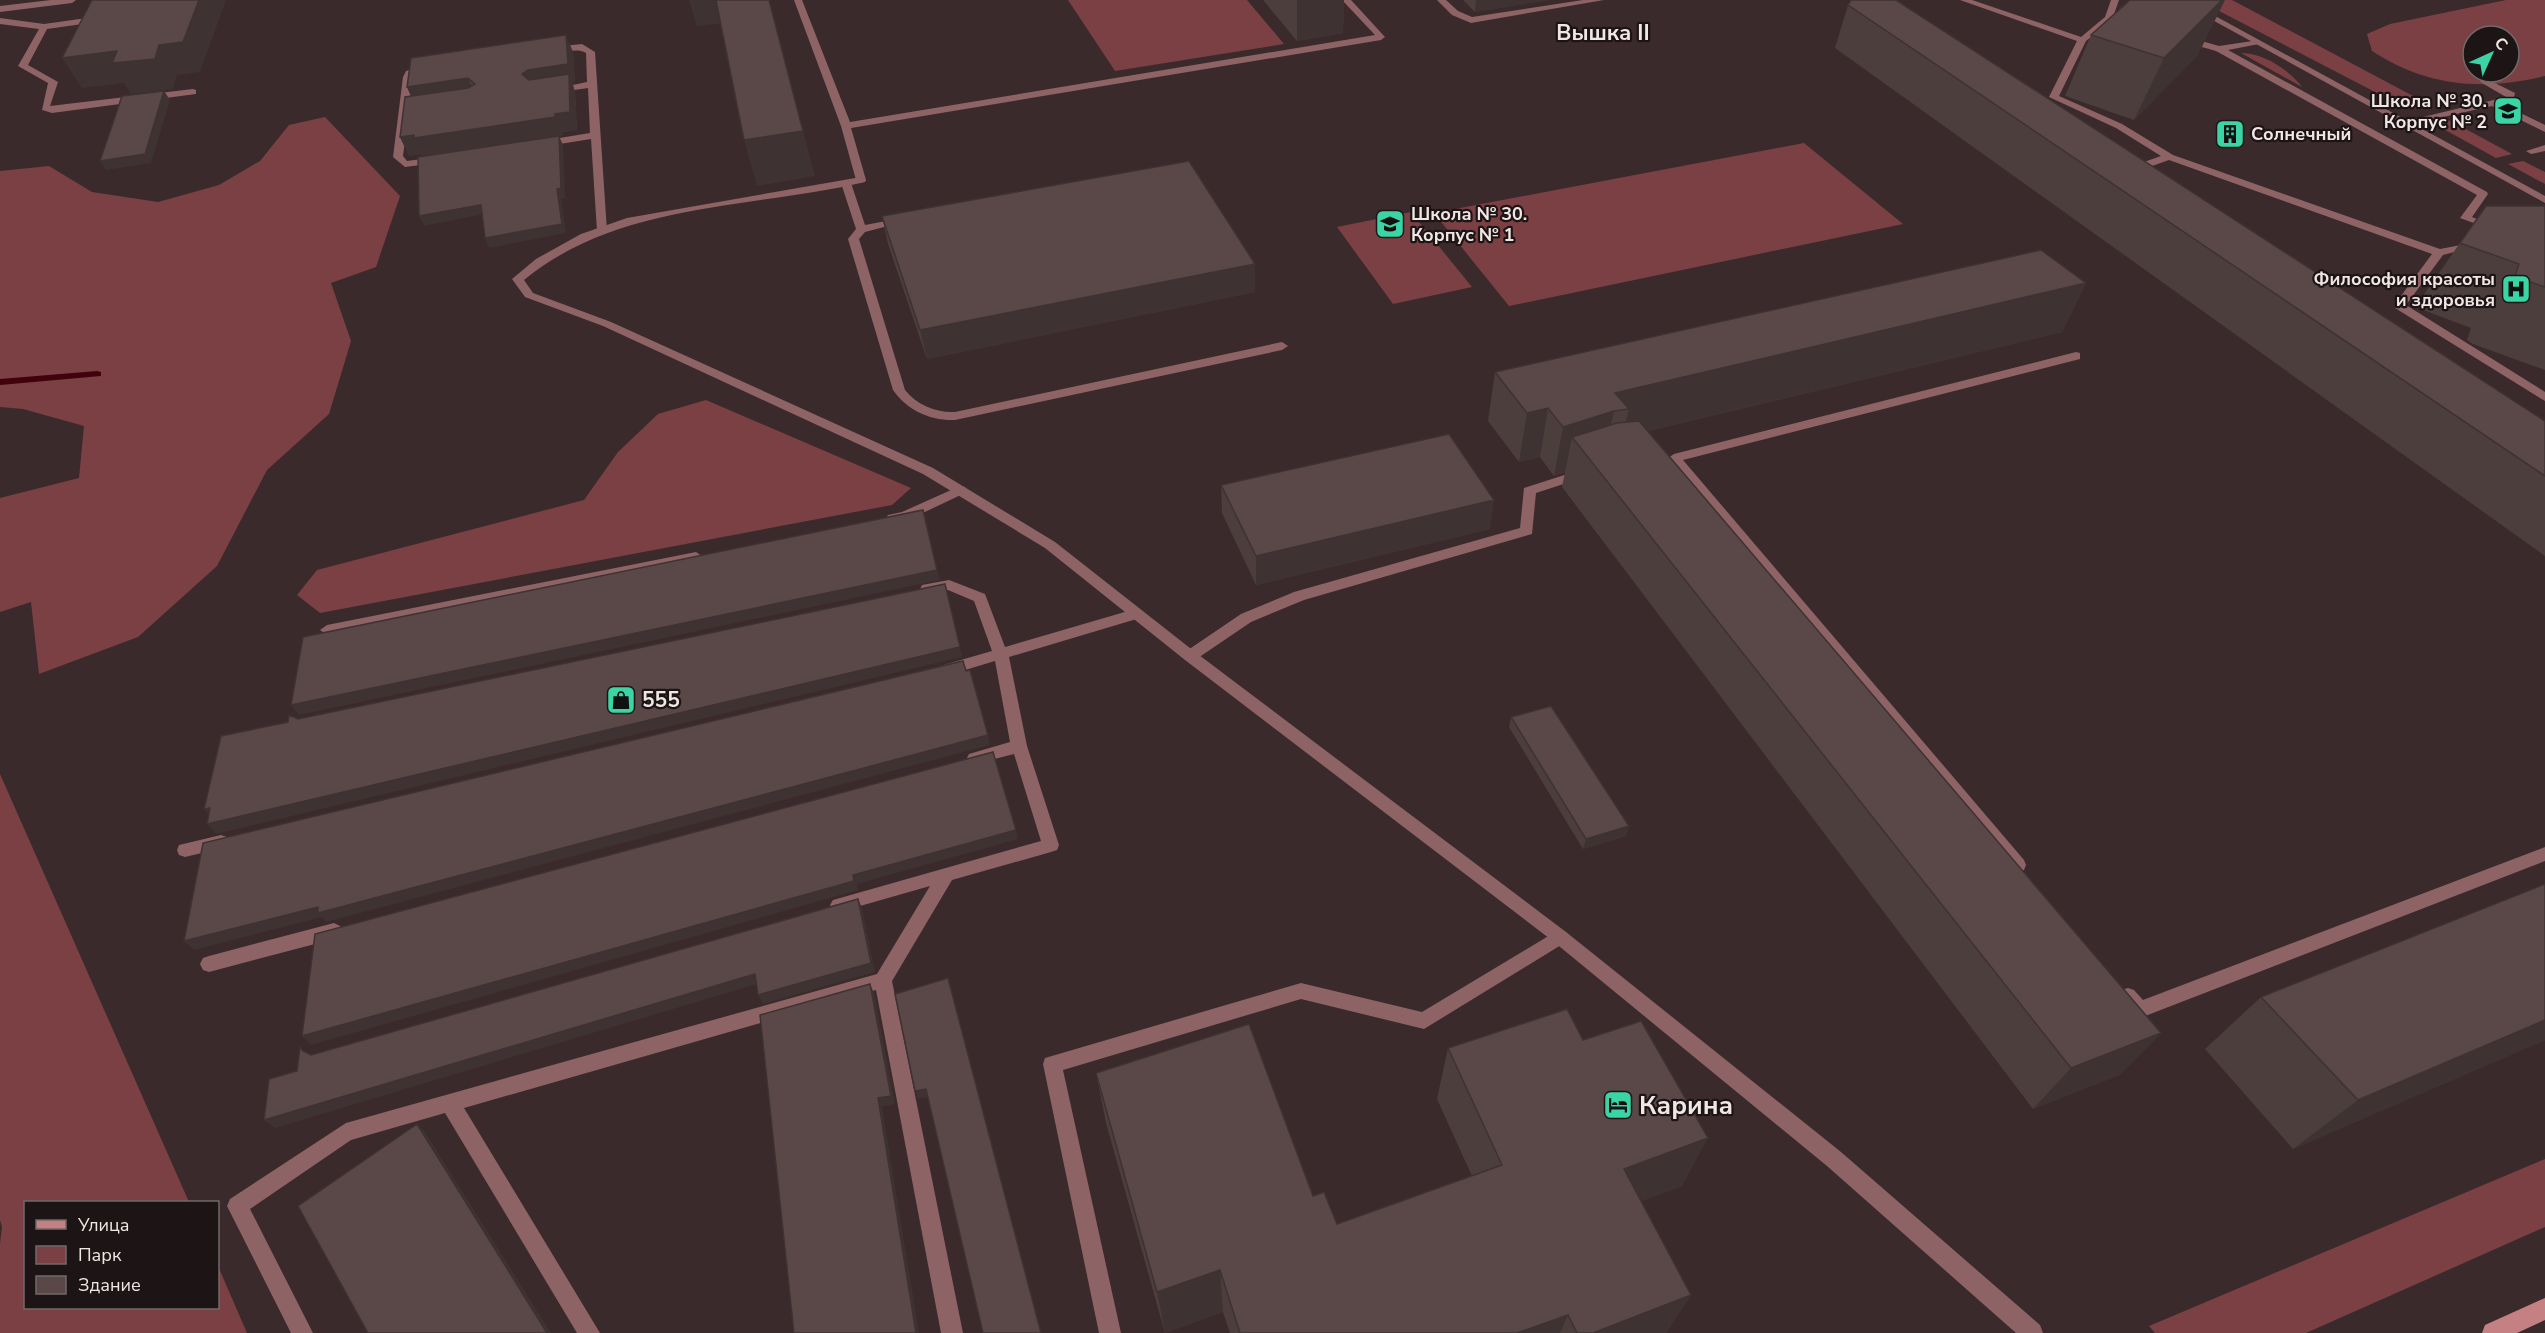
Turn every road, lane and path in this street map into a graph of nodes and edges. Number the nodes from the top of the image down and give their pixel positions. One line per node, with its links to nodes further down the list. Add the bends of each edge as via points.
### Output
1 (72, 0): 9 (street)
2 (798, 0): 27 (street)
3 (1346, 0): 27 (street, via 1381,37)
4 (1441, 0): 5 (street, via 1455,14 1470,20)
5 (1600, 0)
6 (1964, 0): 16 (street)
7 (2115, 0): 11 (street)
8 (2180, 0): 17 (street)
9 (0, 9)
10 (113, 18): 14 (street)
11 (2109, 18): 13 (street); 16 (street)
12 (0, 21): 14 (street)
13 (2120, 21)
14 (44, 27): 24 (street, via 23,66 53,82 45,108 62,110)
15 (2175, 36): 18 (street)
16 (2082, 40): 33 (street, via 2054,97 2119,126)
17 (2256, 42): 18 (street); 26 (street)
18 (2219, 49): 41 (street, via 2482,194 2465,218 2494,237)
19 (539, 52): 21 (street, via 587,48)
20 (435, 67): 34 (street, via 409,73 408,111 398,157 400,161 414,163)
21 (593, 84): 23 (street); 29 (street)
22 (2491, 84): 25 (street, via 2512,95)
23 (548, 91)
24 (193, 92)
25 (2493, 103): 26 (street); 28 (street)
26 (2403, 123): 37 (street)
27 (846, 126): 36 (street)
28 (2545, 129)
29 (596, 135): 30 (street); 40 (street)
30 (528, 146)
31 (2545, 148): 32 (street)
32 (2531, 151)
33 (2169, 157): 35 (street, via 2122,168); 41 (street)
34 (448, 158)
35 (2137, 178)
36 (854, 182): 39 (street); 40 (street, via 631,220)
37 (2545, 200)
38 (919, 218): 39 (street)
39 (861, 229): 42 (street, via 853,239 898,390 911,402 940,416 955,416)
40 (602, 231): 46 (street, via 540,261 518,279 529,295 607,324 928,471)
41 (2439, 253): 44 (street, via 2399,306)
42 (1282, 346)
43 (2076, 356): 60 (street, via 1668,459)
44 (2545, 397)
45 (1594, 470): 53 (street, via 1529,491 1527,531 1299,596 1246,618)
46 (960, 490): 47 (street, via 905,516); 50 (street, via 1050,545)
47 (882, 520)
48 (709, 555): 51 (street)
49 (914, 592): 52 (street, via 949,585 980,598)
50 (1135, 614): 52 (street); 53 (street)
51 (327, 630)
52 (1001, 655): 54 (street); 55 (street)
53 (1190, 656): 64 (street)
54 (931, 674)
55 (1019, 746): 56 (street); 61 (street, via 1051,845)
56 (961, 762)
57 (232, 839): 58 (street)
58 (185, 850)
59 (2545, 854): 67 (street, via 2140,1010)
60 (2025, 873)
61 (947, 874): 62 (street); 66 (street)
62 (822, 910)
63 (348, 927): 65 (street)
64 (1560, 937): 74 (street, via 1424,1021 1301,992 1052,1064); 75 (street, via 1834,1159)
65 (210, 964)
66 (883, 980): 68 (street); 73 (street)
67 (2117, 983)
68 (450, 1103): 71 (street, via 346,1132 237,1206); 72 (street)
69 (2545, 1309): 70 (main road)
70 (2499, 1332)
71 (302, 1333)
72 (589, 1333)
73 (952, 1333)
74 (1110, 1333)
75 (2032, 1333)

